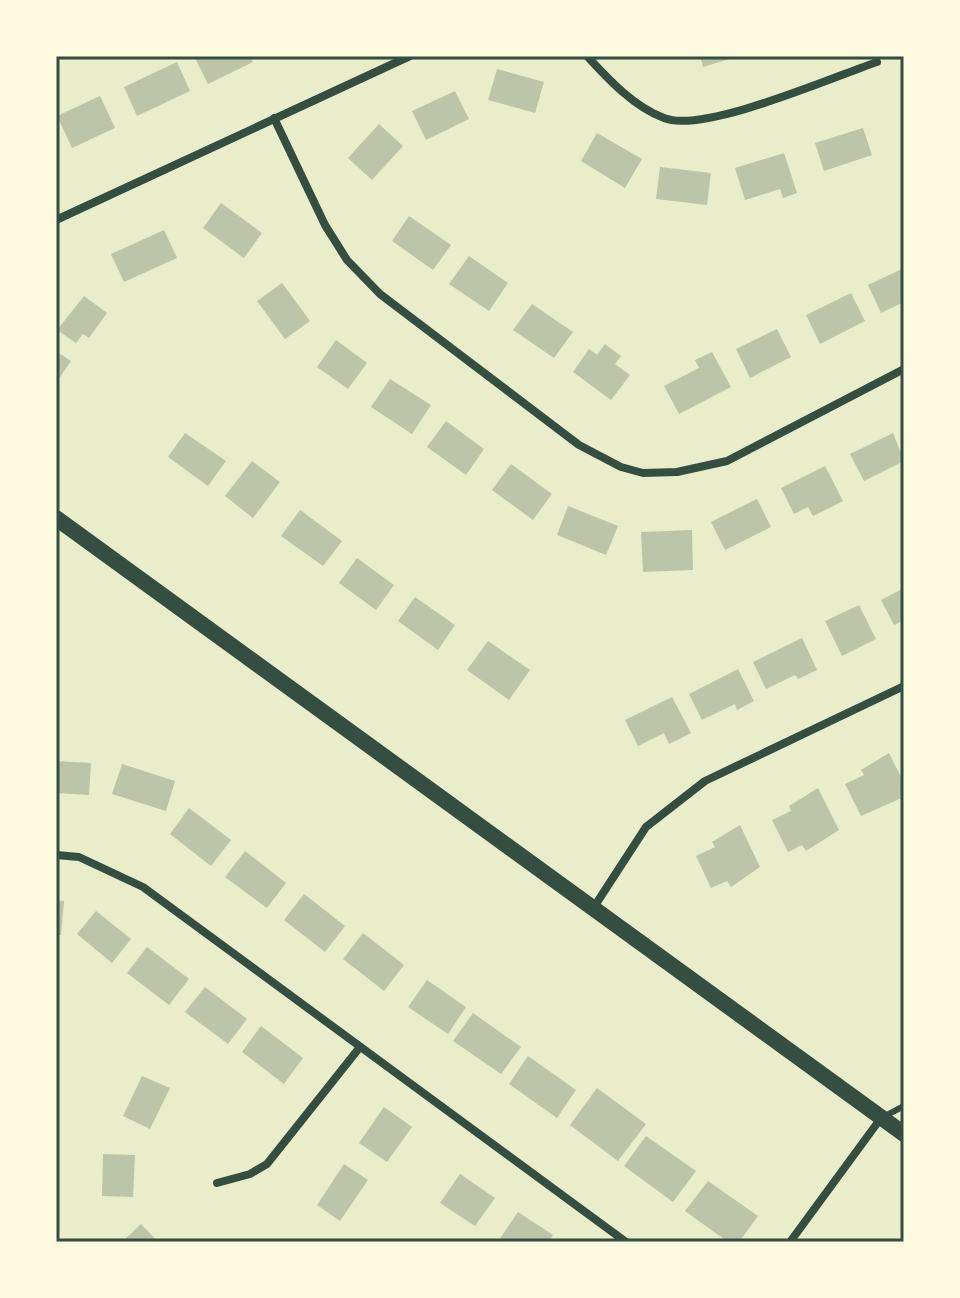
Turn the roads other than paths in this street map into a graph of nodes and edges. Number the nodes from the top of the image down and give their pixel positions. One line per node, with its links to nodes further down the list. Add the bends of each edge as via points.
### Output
1 (410, 56): 4 (street)
2 (587, 56): 3 (street, via 641,106 678,122 719,116)
3 (877, 62)
4 (274, 118): 5 (street); 6 (street, via 325,225 347,260 380,294 579,445 621,467 643,473 677,472 727,461)
5 (56, 220)
6 (904, 369)
7 (56, 518): 10 (main road)
8 (904, 686): 10 (street, via 705,781 646,827)
9 (56, 855): 11 (street, via 79,857 143,887)
10 (594, 907): 13 (main road)
11 (360, 1047): 15 (street, via 267,1164); 16 (street)
12 (904, 1106): 13 (lane)
13 (881, 1118): 14 (main road); 17 (street)
14 (904, 1134)
15 (217, 1183)
16 (626, 1242)
17 (790, 1242)

